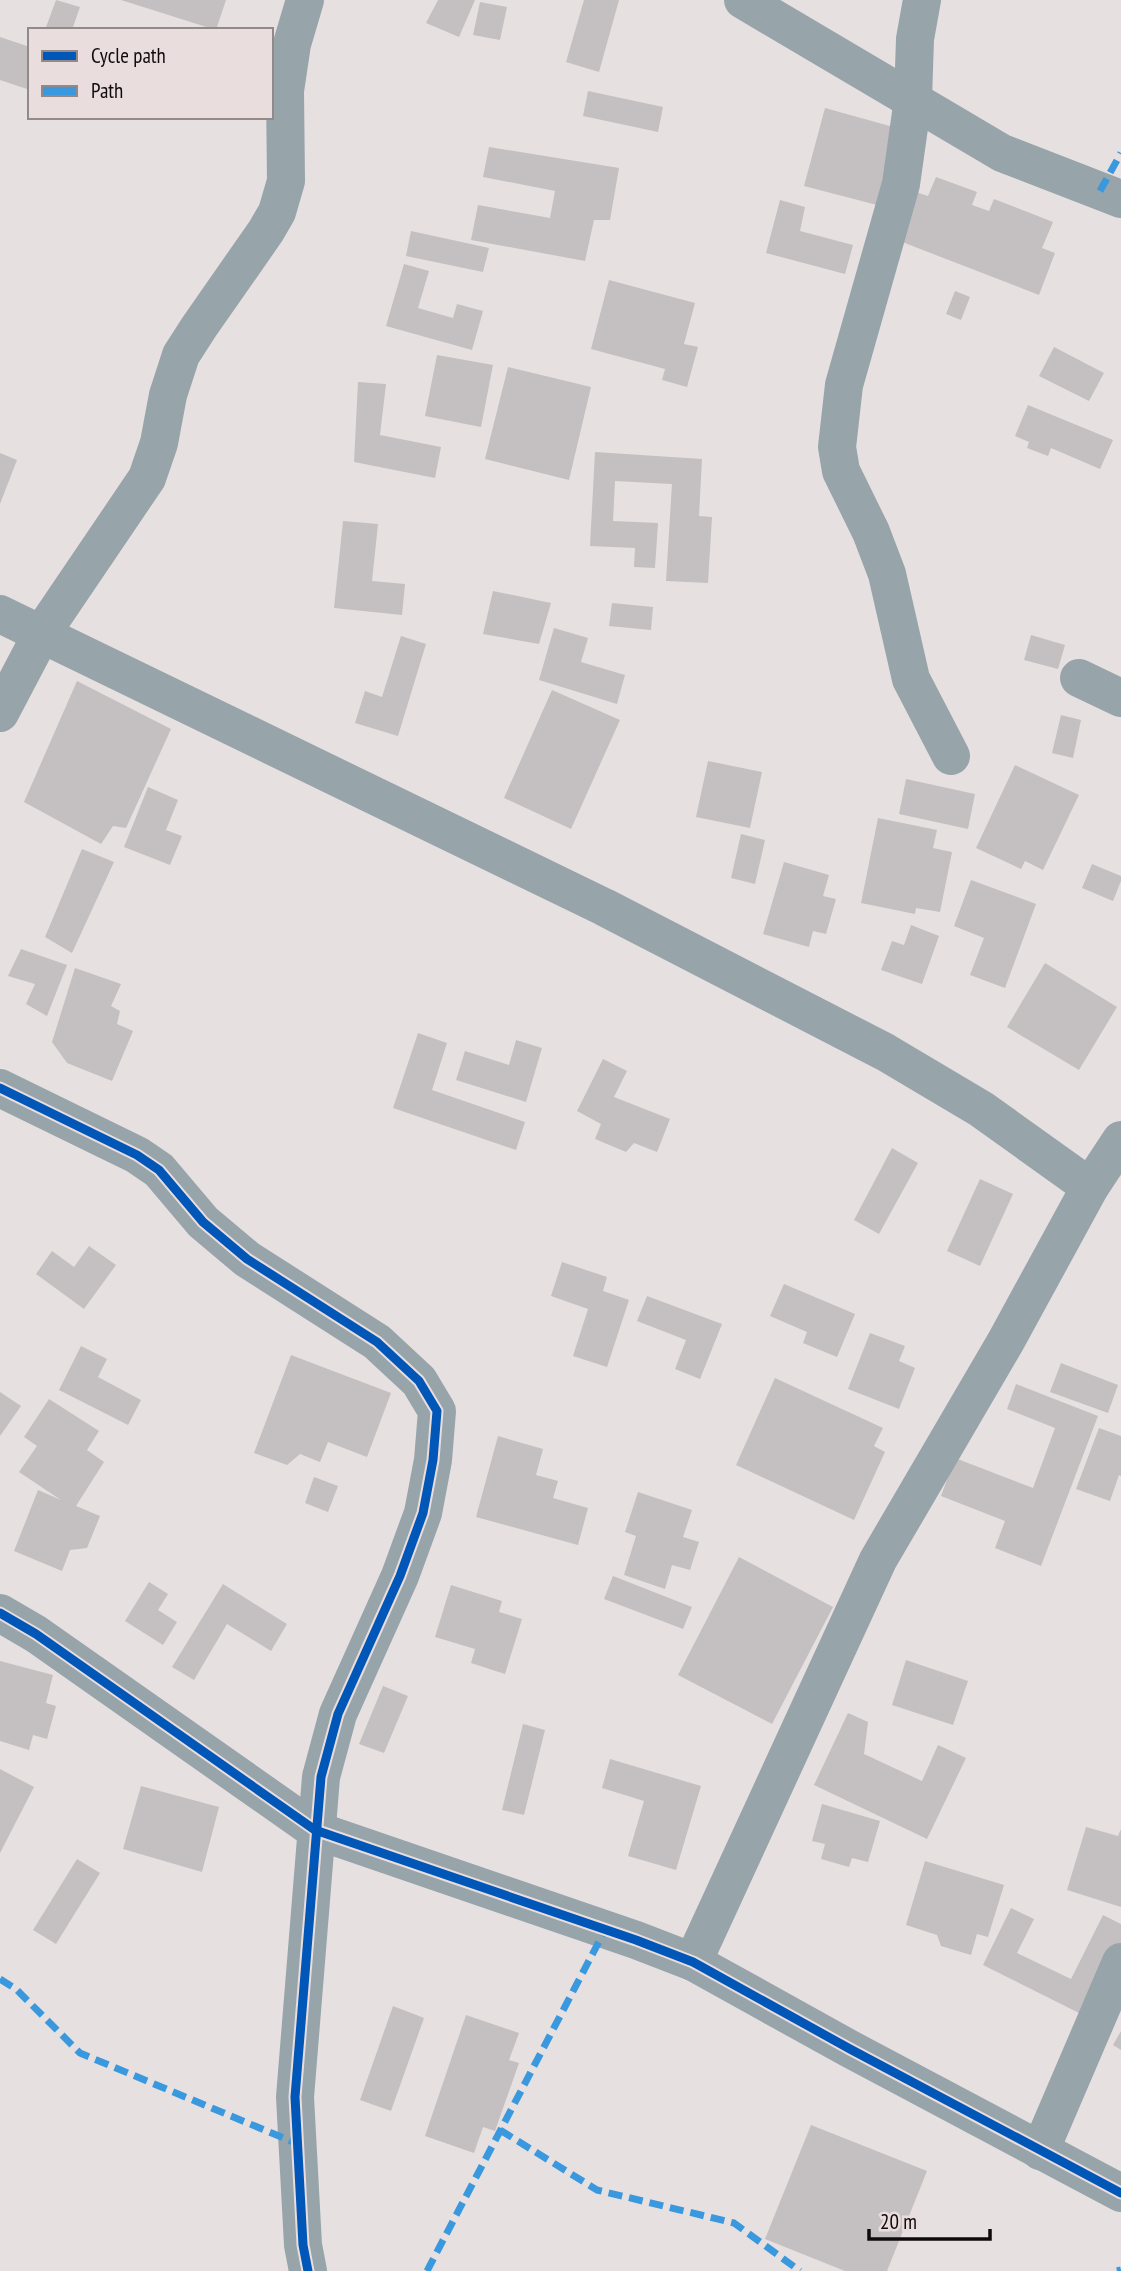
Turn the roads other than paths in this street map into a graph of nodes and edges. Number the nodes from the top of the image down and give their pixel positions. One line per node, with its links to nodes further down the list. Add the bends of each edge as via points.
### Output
1 (305, 0): 7 (street, via 285,91 286,181 277,212 181,355 146,478)
2 (743, 0): 4 (street)
3 (922, 0): 4 (street)
4 (913, 99): 5 (street, via 1002,153); 11 (street, via 901,184 844,385 837,447 841,471 887,574 911,679)
5 (1121, 199)
6 (0, 614): 7 (street)
7 (42, 633): 10 (street); 14 (street, via 604,907 885,1052 981,1109)
8 (1079, 678): 9 (street)
9 (1121, 698)
10 (0, 712)
11 (951, 756)
12 (0, 1088): 16 (street, via 159,1170 202,1222 247,1259 377,1342 419,1381 437,1411 423,1513 338,1714 321,1777)
13 (1119, 1148): 14 (street)
14 (1090, 1187): 17 (street, via 878,1560)
15 (0, 1613): 16 (street)
16 (315, 1830): 17 (street); 21 (street, via 295,2097)
17 (692, 1962): 19 (street)
18 (1121, 1962): 19 (street)
19 (1040, 2151): 20 (street)
20 (1121, 2193)
21 (308, 2271)

